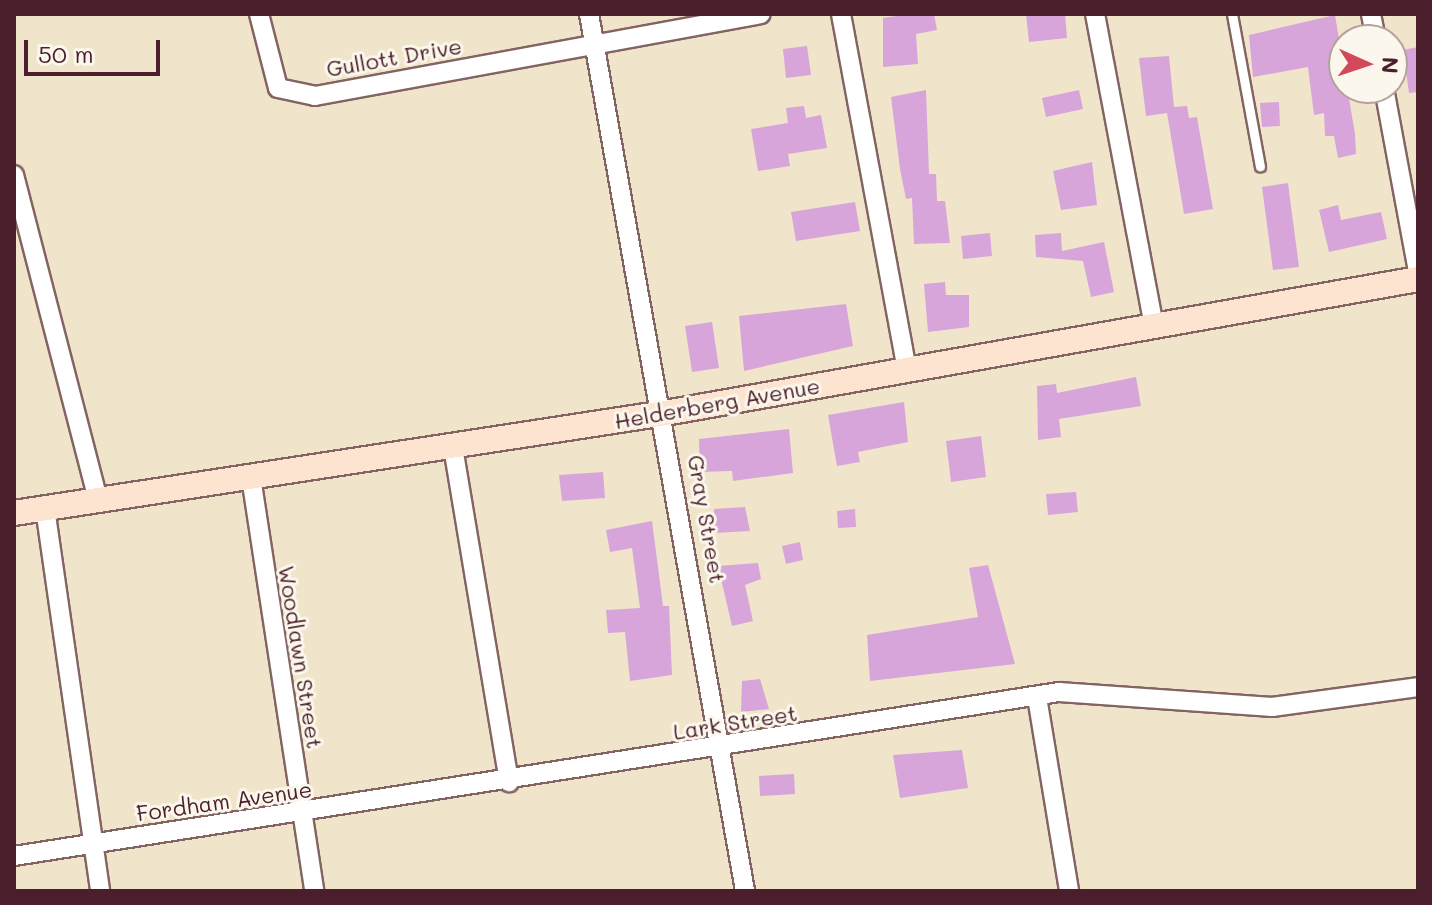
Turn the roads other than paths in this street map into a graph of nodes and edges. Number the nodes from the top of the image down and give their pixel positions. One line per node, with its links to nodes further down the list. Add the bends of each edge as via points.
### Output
1 (259, 14): 7 (street, Gullott Drive, via 271,74 278,88 294,95)
2 (589, 14): 7 (street, Gray Street)
3 (761, 14): 7 (street)
4 (841, 14): 14 (street)
5 (1095, 14): 13 (street)
6 (1232, 14): 9 (lane)
7 (595, 45): 15 (street, Gray Street)
8 (1387, 104): 11 (street)
9 (1260, 166)
10 (14, 175): 18 (street)
11 (1418, 271)
12 (1418, 279): 13 (street, Helderberg Avenue)
13 (1154, 325): 14 (street, Helderberg Avenue)
14 (907, 369): 15 (street, Helderberg Avenue)
15 (665, 413): 16 (street, Helderberg Avenue); 23 (street, Gray Street)
16 (453, 447): 17 (street, Helderberg Avenue); 24 (street)
17 (251, 477): 18 (street, Helderberg Avenue); 26 (street, Woodlawn Street)
18 (98, 500): 19 (street, Helderberg Avenue)
19 (45, 508): 20 (street, Helderberg Avenue); 27 (street)
20 (14, 513)
21 (1418, 687): 22 (street, Lark Street, via 1272,707 1090,693)
22 (1037, 697): 23 (street, Lark Street); 32 (street)
23 (722, 748): 24 (street, Lark Street); 31 (street, Gray Street)
24 (509, 782): 25 (street, Lark Street)
25 (441, 793): 26 (street, Fordham Avenue)
26 (301, 814): 27 (street, Fordham Avenue); 30 (street, Woodlawn Street)
27 (94, 844): 28 (street, Fordham Avenue); 29 (street)
28 (14, 856)
29 (100, 891)
30 (314, 891)
31 (745, 891)
32 (1069, 891)

